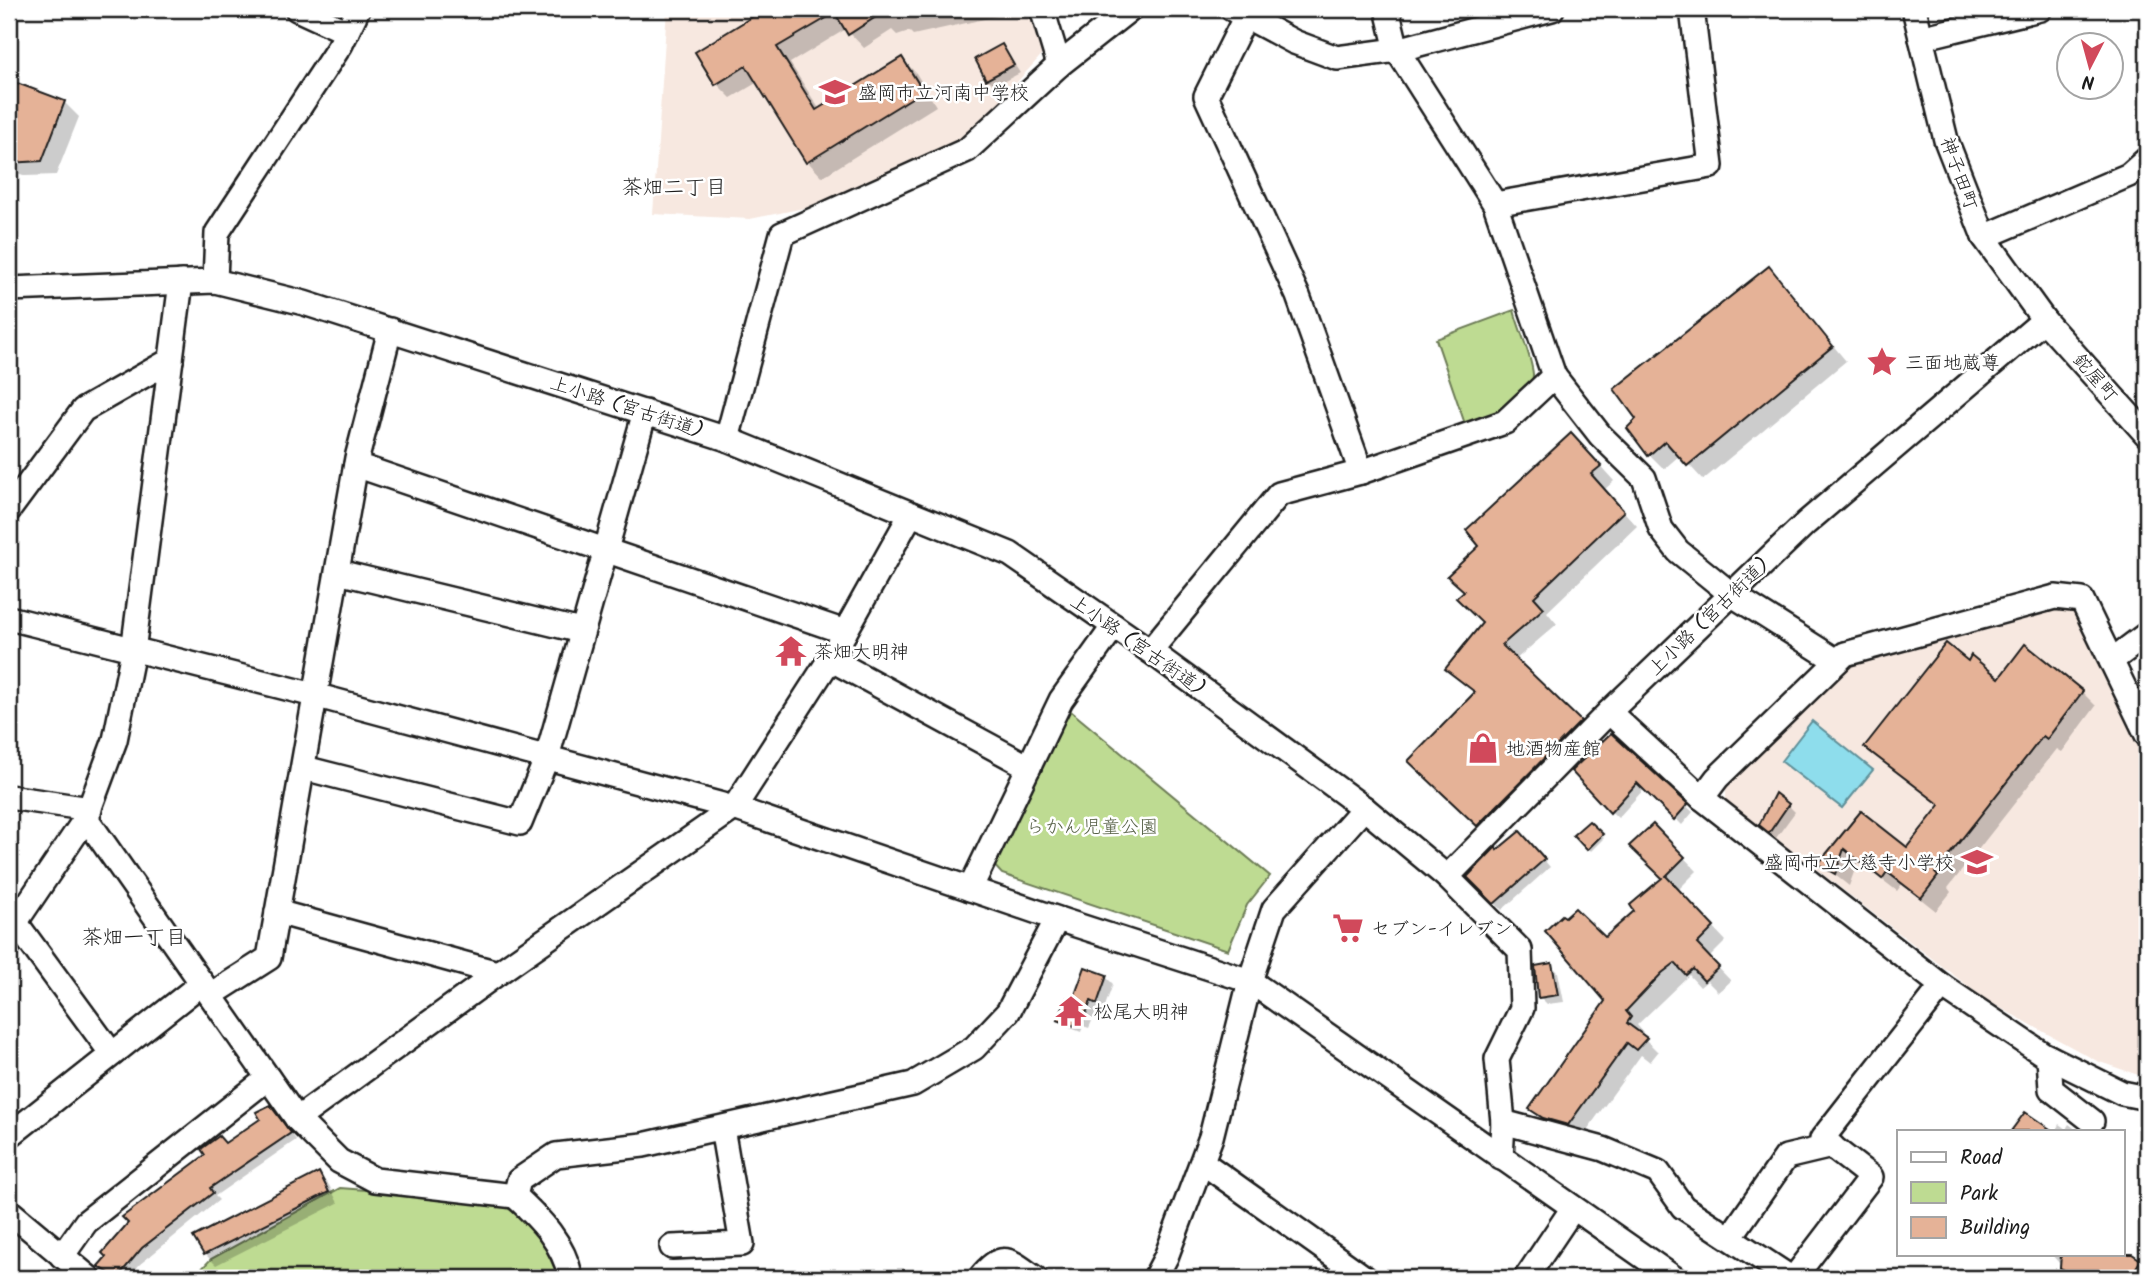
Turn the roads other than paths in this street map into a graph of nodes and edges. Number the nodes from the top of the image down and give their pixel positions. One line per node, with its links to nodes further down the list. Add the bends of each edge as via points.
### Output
1 (297, 9): 11 (street)
2 (358, 9): 11 (street)
3 (1042, 9): 14 (street)
4 (1130, 9): 14 (street)
5 (1387, 9): 13 (street)
6 (1552, 9): 13 (street)
7 (1692, 9): 16 (street, via 1711,166)
8 (1914, 9): 12 (street, 神子田町)
9 (2040, 9): 12 (street)
10 (1239, 13): 13 (street, via 1337,58); 29 (street, via 1206,96 1298,296)
11 (347, 32): 18 (street, via 217,233)
12 (1921, 37): 17 (street, 神子田町, via 1946,140)
13 (1397, 50): 16 (street)
14 (1059, 65): 27 (street, via 967,150 782,234)
15 (2147, 159): 17 (street, via 2129,175)
16 (1494, 204): 24 (street)
17 (1983, 237): 21 (street, 神子田町)
18 (215, 281): 19 (street, 上小路 (宮古街道)); 22 (street, 上小路 (宮古街道))
19 (181, 282): 20 (street, 上小路 (宮古街道)); 23 (street)
20 (9, 289)
21 (2044, 320): 26 (street, 鉈屋町); 34 (street, 上小路 (宮古街道), via 1806,523)
22 (390, 330): 25 (street, 上小路 (宮古街道)); 28 (street)
23 (171, 360): 30 (street, via 83,410); 40 (street)
24 (1555, 376): 29 (street, via 1505,422); 34 (street, via 1600,435 1644,478 1661,528 1678,551)
25 (645, 412): 27 (street, 上小路 (宮古街道)); 32 (street)
26 (2145, 427)
27 (727, 439): 31 (street, 上小路 (宮古街道))
28 (356, 465): 32 (street); 33 (street)
29 (1362, 472): 41 (street, via 1279,494)
30 (9, 510)
31 (911, 514): 36 (street, 上小路 (宮古街道), via 1010,555); 38 (street)
32 (605, 550): 37 (street); 38 (street)
33 (338, 572): 37 (street); 45 (street)
34 (1731, 594): 43 (street); 46 (street, 上小路 (宮古街道))
35 (9, 618): 40 (street)
36 (1114, 626): 41 (street, 上小路 (宮古街道)); 49 (street, via 1061,700)
37 (581, 631): 48 (street)
38 (845, 632): 42 (street)
39 (2147, 635): 44 (street)
40 (133, 650): 45 (street); 55 (street, via 115,740)
41 (1150, 651): 54 (street, 上小路 (宮古街道))
42 (830, 659): 49 (street); 53 (street)
43 (1837, 661): 44 (street, via 1845,654 2055,597 2082,600); 52 (street)
44 (2111, 661): 47 (street)
45 (318, 696): 48 (street); 50 (street)
46 (1609, 712): 52 (street); 56 (street, 上小路 (宮古街道))
47 (2147, 735)
48 (547, 757): 50 (street, via 520,823); 53 (street)
49 (1028, 767): 57 (street)
50 (304, 768): 58 (street)
51 (9, 797): 55 (street)
52 (1702, 798): 63 (street)
53 (734, 808): 57 (street); 61 (street)
54 (1364, 808): 56 (street, 上小路 (宮古街道)); 62 (street, via 1274,909)
55 (88, 813): 60 (street); 64 (street)
56 (1447, 877): 71 (street, via 1520,950 1522,1008 1497,1059)
57 (970, 889): 59 (street)
58 (277, 912): 61 (street); 64 (street, via 269,958)
59 (1057, 919): 62 (street); 72 (street, via 1008,1012 974,1048 939,1072 869,1096)
60 (11, 925): 65 (street)
61 (498, 972): 69 (street)
62 (1250, 981): 75 (street); 76 (street)
63 (1942, 986): 66 (street); 74 (street, via 1822,1139)
64 (206, 989): 65 (street); 67 (street)
65 (112, 1054): 73 (street)
66 (2049, 1057): 68 (street, via 2122,1093); 70 (street, via 2051,1089)
67 (268, 1078): 69 (street); 82 (street, via 86,1222)
68 (2147, 1098)
69 (297, 1119): 77 (street, via 339,1161 375,1180)
70 (2092, 1121)
71 (1503, 1122): 75 (street); 91 (street, via 1603,1149 1658,1172 1683,1207)
72 (722, 1128): 77 (street, via 643,1145 556,1155 519,1180); 81 (street, via 751,1246)
73 (9, 1136)
74 (1832, 1146): 80 (street, via 1786,1157); 91 (street, via 1871,1177)
75 (1501, 1158): 78 (street)
76 (1202, 1163): 87 (street); 88 (street)
77 (515, 1196): 84 (street, via 544,1223 566,1256)
78 (1573, 1208): 89 (street); 90 (street)
79 (13, 1223): 82 (street)
80 (1738, 1226)
81 (672, 1247)
82 (62, 1256): 83 (street)
83 (89, 1278)
84 (570, 1278)
85 (980, 1278): 86 (street, via 1000,1259)
86 (1035, 1278)
87 (1154, 1278)
88 (1364, 1278)
89 (1526, 1278)
90 (1674, 1278)
91 (1793, 1278)

